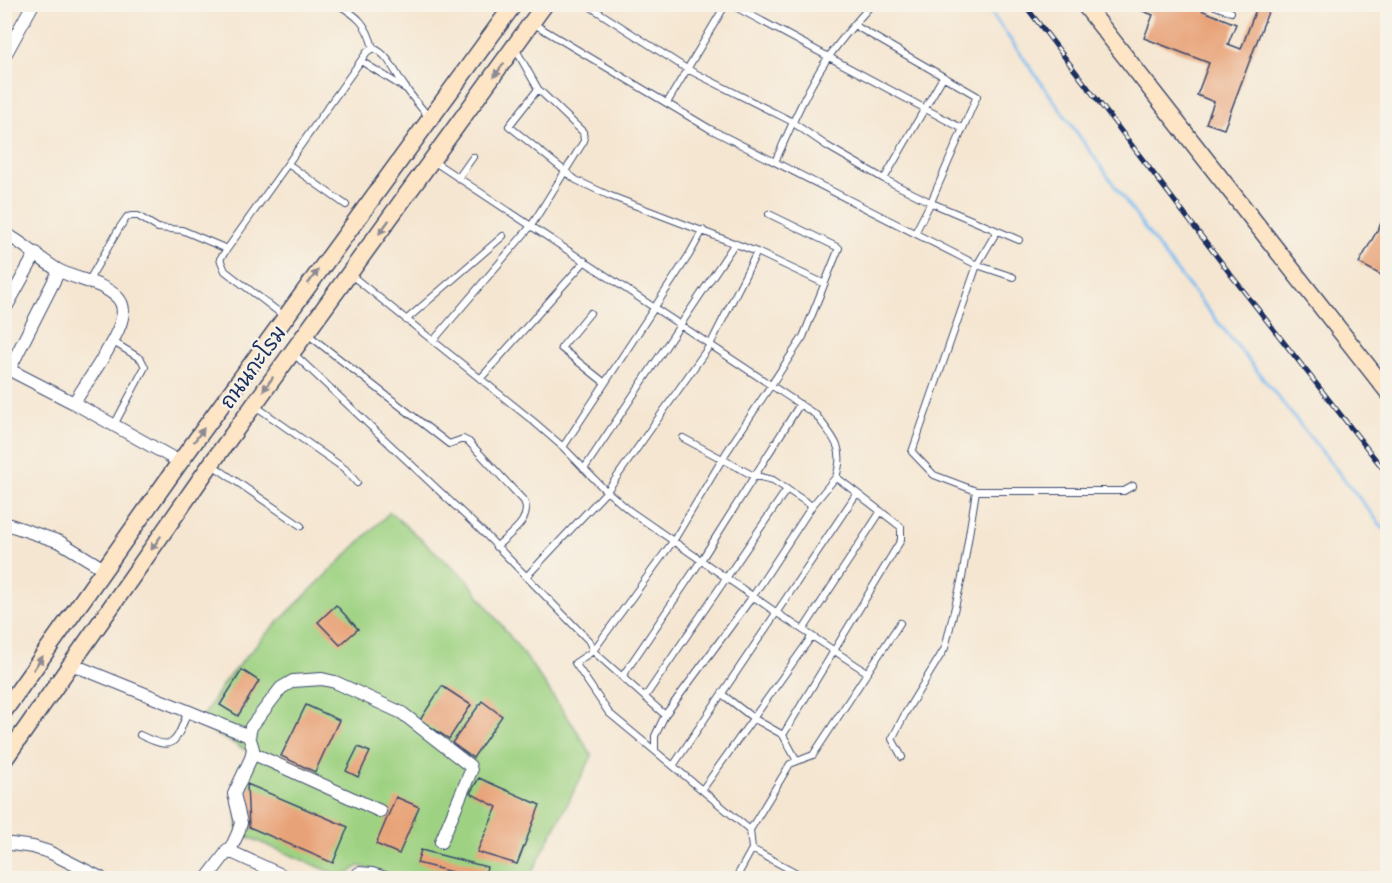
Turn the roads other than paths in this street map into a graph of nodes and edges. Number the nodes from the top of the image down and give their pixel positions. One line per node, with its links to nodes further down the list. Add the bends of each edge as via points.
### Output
1 (33, 4): 15 (street)
2 (337, 4): 13 (lane, via 362,22)
3 (514, 4): 24 (main road, ถนนกะโรม)
4 (544, 4): 11 (main road, ถนนกะโรม)
5 (586, 4): 18 (lane)
6 (728, 4): 16 (lane); 18 (lane)
7 (872, 4): 12 (lane)
8 (1084, 4): 70 (main road)
9 (1210, 4): 10 (lane)
10 (1231, 12)
11 (532, 23): 14 (main road, ถนนกะโรม); 22 (lane)
12 (854, 24): 16 (lane); 19 (lane)
13 (373, 48): 17 (lane); 20 (lane, via 386,58)
14 (515, 48): 21 (lane); 28 (main road, ถนนกะโรม, one-way to 28)
15 (4, 57)
16 (829, 58): 23 (lane); 25 (lane)
17 (361, 61): 20 (lane); 30 (lane)
18 (687, 69): 22 (lane); 25 (lane)
19 (943, 77): 23 (lane); 26 (lane, via 977,96)
20 (406, 89): 24 (lane)
21 (538, 89): 31 (lane, via 583,132 584,141); 31 (lane, via 509,126)
22 (667, 103): 29 (lane)
23 (923, 109): 26 (lane); 33 (lane)
24 (430, 119): 58 (main road, ถนนกะโรม, one-way to 24)
25 (793, 123): 29 (lane); 33 (lane)
26 (963, 129): 34 (lane)
27 (473, 157): 32 (lane)
28 (432, 161): 32 (lane); 51 (main road, ถนนกะโรม, one-way to 51)
29 (775, 162): 41 (lane)
30 (288, 165): 35 (lane); 45 (lane)
31 (565, 173): 37 (lane); 38 (lane, via 608,195)
32 (458, 178): 37 (lane)
33 (884, 179): 34 (lane)
34 (931, 202): 39 (lane); 41 (lane)
35 (346, 206)
36 (769, 214): 54 (lane, via 839,248)
37 (531, 226): 48 (lane); 63 (lane)
38 (703, 230): 44 (lane); 55 (lane)
39 (997, 231): 43 (lane); 49 (lane)
40 (4, 233): 47 (street)
41 (915, 233): 49 (lane)
42 (503, 236): 59 (lane)
43 (1019, 240)
44 (735, 243): 46 (lane); 60 (lane)
45 (227, 249): 53 (lane, via 182,230 158,228 138,216 127,217); 58 (lane, via 220,259 225,271)
46 (757, 252): 54 (lane); 64 (lane)
47 (36, 254): 50 (street); 56 (street)
48 (585, 261): 55 (lane); 67 (lane)
49 (977, 265): 52 (lane); 87 (lane, via 912,452 934,475)
50 (59, 271): 53 (street); 66 (street)
51 (350, 274): 59 (lane); 61 (main road, ถนนกะโรม)
52 (1013, 277)
53 (89, 280): 62 (street, via 117,297 123,306 122,320)
54 (824, 283): 69 (lane, via 803,337)
55 (654, 308): 60 (lane); 68 (lane)
56 (4, 311)
57 (590, 313): 68 (lane, via 561,348)
58 (285, 317): 61 (main road); 78 (main road, ถนนกะโรม, one-way to 58)
59 (406, 320): 63 (lane)
60 (681, 326): 64 (lane); 80 (lane)
61 (306, 332): 65 (main road, ถนนกะโรม); 94 (lane, via 449,444 466,440 524,501 524,519)
62 (112, 341): 71 (street); 74 (lane, via 141,359 145,367)
63 (433, 341): 67 (lane)
64 (710, 345): 69 (lane); 86 (lane)
65 (291, 352): 73 (main road, ถนนกะโรม, one-way to 73); 94 (lane)
66 (7, 368): 71 (street)
67 (481, 378): 76 (lane)
68 (605, 383): 76 (lane)
69 (772, 386): 72 (lane); 77 (lane)
70 (1388, 392)
71 (74, 403): 74 (street)
72 (800, 404): 81 (lane); 82 (lane, via 816,415 839,447)
73 (254, 405): 79 (main road, ถนนกะโรม); 83 (lane, via 345,469)
74 (114, 425): 78 (street)
75 (683, 438): 77 (lane)
76 (563, 447): 80 (lane)
77 (722, 460): 81 (lane); 93 (lane)
78 (180, 462): 96 (main road, ถนนกะโรม)
79 (211, 464): 92 (lane); 106 (main road, ถนนกะโรม, one-way to 106)
80 (584, 469): 86 (lane)
81 (756, 476): 85 (lane); 95 (lane)
82 (836, 477): 88 (lane); 89 (lane)
83 (357, 483)
84 (1133, 486): 87 (lane, via 1124,491)
85 (787, 489): 89 (lane); 98 (lane)
86 (606, 491): 93 (lane); 97 (lane)
87 (976, 492): 120 (lane, via 962,578 945,648 892,739)
88 (857, 493): 90 (lane); 100 (lane)
89 (813, 506): 99 (lane)
90 (881, 511): 102 (lane); 104 (lane, via 901,527 901,540)
91 (4, 523): 96 (street, via 60,542)
92 (302, 526)
93 (674, 540): 95 (lane); 105 (lane)
94 (496, 547): 97 (lane)
95 (702, 559): 98 (lane); 108 (lane)
96 (104, 570): 111 (main road, ถนนกะโรม, one-way to 96)
97 (526, 577): 105 (lane, via 589,641)
98 (728, 578): 99 (lane); 110 (lane)
99 (753, 596): 100 (lane); 113 (lane)
100 (777, 613): 102 (lane); 109 (lane)
101 (900, 623): 107 (lane)
102 (803, 630): 103 (lane)
103 (812, 636): 104 (lane); 114 (lane)
104 (834, 650): 107 (lane); 116 (lane)
105 (593, 651): 108 (lane); 118 (lane, via 575,663 609,713)
106 (71, 664): 112 (street); 121 (main road, ถนนกะโรม)
107 (868, 673): 122 (lane, via 813,755)
108 (622, 677): 110 (lane)
109 (722, 694): 114 (lane); 123 (lane)
110 (645, 698): 113 (lane)
111 (4, 711)
112 (188, 711): 115 (lane, via 179,735 167,745); 117 (street)
113 (665, 715): 118 (lane, via 655,736)
114 (753, 718): 116 (lane); 124 (lane)
115 (140, 735)
116 (783, 735): 122 (lane)
117 (249, 736): 119 (street); 127 (street, via 257,716 281,688 294,681 335,682 402,713 470,766)
118 (655, 751): 123 (lane)
119 (252, 753): 125 (street); 130 (street, via 234,794 241,823)
120 (902, 757)
121 (4, 760)
122 (797, 761): 126 (lane, via 790,764)
123 (673, 766): 124 (lane)
124 (702, 790): 126 (lane)
125 (380, 811)
126 (750, 830): 129 (lane)
127 (441, 842)
128 (4, 843): 131 (street, via 49,852)
129 (752, 849): 136 (lane); 137 (lane)
130 (228, 850): 132 (street); 133 (street)
131 (99, 878)
132 (207, 879)
133 (288, 879)
134 (355, 879): 135 (street, via 359,873)
135 (386, 879)
136 (736, 879)
137 (806, 879)

